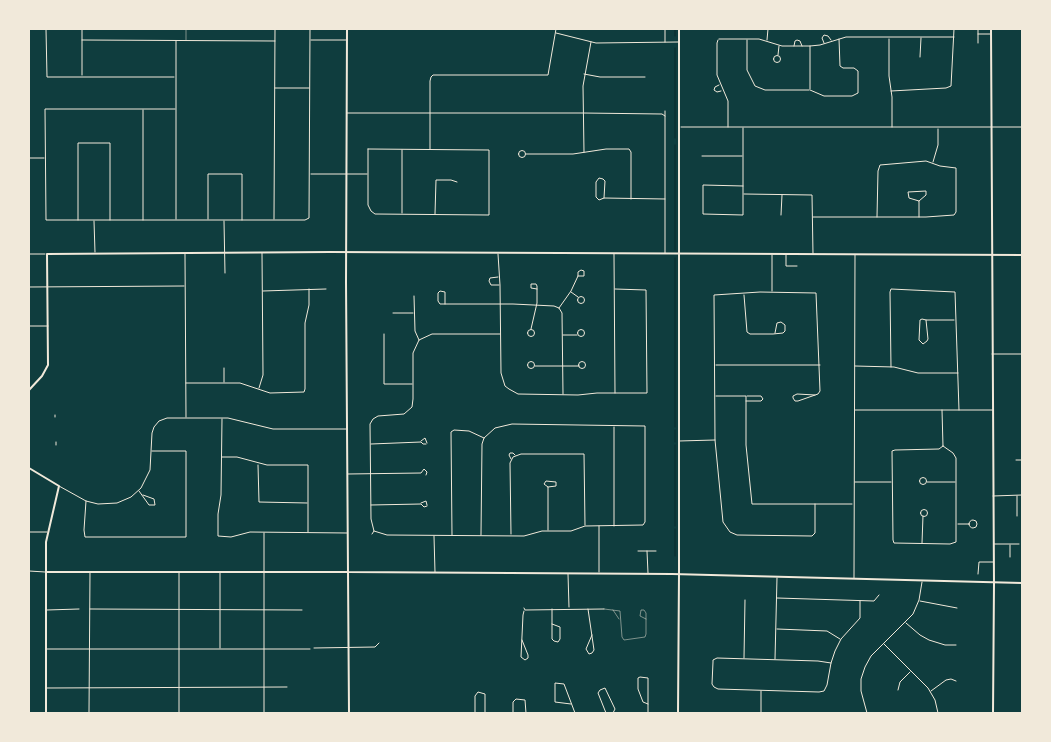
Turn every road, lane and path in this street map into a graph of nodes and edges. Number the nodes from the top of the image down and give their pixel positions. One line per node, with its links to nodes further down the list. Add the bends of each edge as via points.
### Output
1 (46, 29): 42 (street, via 47,77)
2 (82, 29): 22 (street)
3 (186, 29): 26 (lane)
4 (275, 29): 27 (street)
5 (310, 29): 23 (street)
6 (347, 29): 24 (main road)
7 (556, 29): 14 (street)
8 (665, 29): 31 (street)
9 (678, 29): 32 (main road)
10 (768, 29): 28 (street)
11 (954, 29): 20 (street)
12 (978, 29): 15 (street)
13 (991, 29): 16 (main road)
14 (556, 32): 30 (street); 55 (street, via 548,75 433,75)
15 (978, 34): 16 (street); 33 (street)
16 (991, 34): 60 (main road)
17 (839, 38): 18 (street); 29 (street); 49 (street, via 840,66 858,72 857,94 824,96)
18 (889, 38): 19 (street); 50 (street)
19 (921, 38): 20 (street); 40 (street)
20 (954, 38): 50 (street, via 949,88)
21 (747, 39): 28 (street); 45 (street, via 718,38); 49 (street, via 747,70 756,86 765,90)
22 (82, 40): 25 (street); 42 (street)
23 (310, 40): 24 (street); 47 (street)
24 (347, 40): 54 (main road)
25 (176, 41): 26 (street); 43 (street)
26 (186, 41): 27 (street)
27 (275, 41): 46 (street)
28 (768, 41): 35 (street)
29 (831, 41): 34 (street); 34 (street, via 824,35)
30 (591, 42): 31 (street); 41 (street)
31 (665, 42): 32 (street)
32 (678, 42): 58 (main road)
33 (978, 43)
34 (824, 44): 38 (street)
35 (780, 45): 36 (street); 39 (street)
36 (794, 46): 37 (street); 37 (street, via 798,40)
37 (802, 46): 38 (street)
38 (810, 46): 49 (street)
39 (778, 56)
40 (920, 57)
41 (584, 74): 44 (street); 56 (street)
42 (82, 77): 43 (street)
43 (175, 77): 52 (street)
44 (645, 77)
45 (719, 84): 48 (street); 48 (street, via 715,91)
46 (274, 88): 47 (street); 97 (street)
47 (310, 88): 74 (street)
48 (723, 90): 59 (street, via 728,101)
49 (810, 90)
50 (891, 91): 63 (street)
51 (143, 109): 52 (street); 72 (street, via 45,109); 92 (street)
52 (176, 109): 93 (street)
53 (665, 111): 57 (street)
54 (346, 113): 55 (street); 75 (main road)
55 (429, 113): 56 (street); 66 (street)
56 (583, 113): 57 (street); 67 (street)
57 (665, 116): 83 (street)
58 (679, 127): 59 (street); 110 (main road)
59 (728, 127): 62 (street)
60 (991, 127): 61 (street); 64 (street); 115 (main road)
61 (1022, 127)
62 (743, 128): 63 (street); 70 (street)
63 (892, 128): 64 (street)
64 (938, 128): 73 (street)
65 (402, 149): 66 (street); 76 (street, via 368,149); 85 (street)
66 (430, 149): 86 (street, via 489,150 489,215)
67 (584, 152): 68 (street); 82 (street, via 631,149)
68 (526, 154)
69 (702, 156): 70 (street)
70 (743, 156): 78 (street)
71 (29, 158): 72 (street)
72 (45, 158): 91 (street, via 46,220)
73 (933, 162): 89 (street, via 880,165); 90 (street, via 956,168 956,212)
74 (310, 174): 75 (street); 97 (street, via 309,218)
75 (346, 174): 76 (street); 103 (main road)
76 (368, 174): 85 (street, via 368,204 372,212)
77 (457, 182): 86 (street, via 436,180)
78 (743, 186): 79 (street); 79 (street, via 703,185 703,212 708,215 743,215)
79 (743, 194): 80 (street)
80 (782, 194): 87 (street); 88 (street, via 812,195)
81 (604, 198): 81 (street, via 596,197 599,178 605,181); 82 (street)
82 (631, 199): 83 (street)
83 (665, 199): 109 (street)
84 (919, 201): 84 (street, via 908,198 908,192 926,191); 90 (street)
85 (402, 215): 86 (street)
86 (434, 215)
87 (782, 215)
88 (814, 216): 89 (street); 113 (street)
89 (877, 217): 90 (street)
90 (919, 217)
91 (78, 220): 98 (street); 99 (street, via 78,143 110,143)
92 (143, 220): 93 (street); 99 (street)
93 (176, 220): 94 (street)
94 (208, 220): 95 (street); 96 (street, via 208,174 242,174)
95 (224, 220): 96 (street); 101 (street)
96 (242, 220): 97 (street)
97 (274, 220)
98 (94, 221): 99 (street); 104 (street)
99 (110, 221)
100 (185, 252): 101 (main road); 104 (main road); 122 (street)
101 (225, 252): 102 (main road); 118 (street)
102 (262, 252): 103 (main road); 129 (street)
103 (346, 252): 105 (main road); 181 (main road)
104 (95, 253): 107 (main road)
105 (498, 253): 108 (main road); 120 (street)
106 (29, 254): 107 (street)
107 (47, 254): 124 (main road)
108 (614, 254): 109 (main road); 128 (street)
109 (666, 254): 110 (main road)
110 (678, 254): 111 (main road); 184 (main road)
111 (772, 254): 112 (main road); 131 (street)
112 (786, 254): 113 (main road); 117 (street, via 786,266)
113 (813, 254): 114 (main road)
114 (854, 254): 115 (main road); 159 (street)
115 (991, 255): 116 (main road); 152 (main road)
116 (1022, 255)
117 (797, 266)
118 (225, 273)
119 (578, 276): 130 (street)
120 (499, 277): 121 (street); 121 (street, via 489,281 492,285)
121 (500, 285): 136 (street)
122 (185, 286): 124 (street); 163 (street)
123 (29, 287): 124 (street)
124 (47, 287): 144 (main road)
125 (309, 289): 126 (street); 129 (street); 166 (street, via 304,392 273,394)
126 (326, 289)
127 (537, 289): 137 (street)
128 (615, 289): 168 (street); 168 (street, via 646,290 647,394)
129 (262, 291): 166 (street, via 263,375)
130 (571, 291): 134 (street); 138 (street)
131 (772, 292): 132 (street); 155 (street, via 816,294)
132 (744, 294): 146 (street, via 746,332); 154 (street, via 714,295)
133 (414, 296): 140 (street)
134 (578, 297)
135 (445, 304): 135 (street, via 445,292 440,291 438,301); 136 (street)
136 (500, 304): 137 (street); 148 (street)
137 (536, 306): 138 (street); 145 (street)
138 (559, 308): 150 (street)
139 (393, 313): 140 (street)
140 (414, 313): 151 (street)
141 (926, 320): 141 (street, via 920,320 919,340 923,344 928,339); 142 (street)
142 (955, 320): 160 (street, via 955,292 891,289); 162 (street)
143 (29, 326): 144 (street)
144 (48, 326): 167 (main road, via 47,369)
145 (531, 329)
146 (775, 333): 146 (street, via 785,332 782,323 777,323)
147 (384, 334): 165 (street, via 384,384)
148 (500, 334): 151 (street, via 432,334); 169 (street, via 500,373 509,390 523,395)
149 (578, 334): 150 (street)
150 (562, 335): 157 (street)
151 (419, 340): 165 (street, via 413,353)
152 (992, 354): 153 (street); 177 (main road)
153 (1022, 354)
154 (715, 365): 155 (street); 171 (street)
155 (820, 365): 170 (street, via 820,391)
156 (534, 366): 157 (street)
157 (562, 366): 158 (street); 169 (street)
158 (579, 366)
159 (854, 366): 160 (street); 174 (street)
160 (891, 367): 162 (street, via 918,373)
161 (224, 368): 164 (street)
162 (958, 373): 176 (street)
163 (186, 382): 164 (street); 178 (street)
164 (224, 382): 166 (street, via 243,383)
165 (413, 384): 186 (street, via 410,410 373,419)
166 (259, 389)
167 (29, 390)
168 (615, 393): 169 (street)
169 (563, 395)
170 (815, 395): 170 (street, via 797,394 793,398 797,401)
171 (716, 396): 172 (street); 183 (street)
172 (746, 396): 173 (street); 173 (street, via 763,398 761,401)
173 (746, 401): 215 (street, via 746,445 752,503)
174 (854, 410): 175 (street); 201 (street)
175 (942, 410): 176 (street); 187 (street)
176 (959, 410): 177 (street)
177 (993, 410): 211 (main road)
178 (186, 418): 179 (street); 189 (street, via 167,418 157,423 152,431)
179 (222, 418): 181 (street, via 269,429); 192 (street)
180 (614, 427): 182 (street, via 506,424); 224 (street); 224 (street, via 645,426 644,525)
181 (347, 429): 199 (main road)
182 (484, 438): 234 (street, via 469,430 452,431); 235 (street, via 481,452)
183 (715, 440): 184 (street); 215 (street, via 722,516 730,532 742,535 815,535)
184 (678, 441): 257 (main road)
185 (421, 442): 186 (street)
186 (370, 444): 200 (street)
187 (943, 446): 190 (street); 202 (street, via 939,449 893,450)
188 (955, 450): 190 (street)
189 (152, 451): 207 (street, via 150,470); 212 (street, via 186,451 186,537 85,537)
190 (953, 452): 204 (street)
191 (516, 455): 193 (street); 193 (street, via 510,453); 222 (street, via 584,454)
192 (222, 456): 196 (street); 229 (street, via 218,536)
193 (511, 459): 236 (street)
194 (1016, 460): 195 (street)
195 (1022, 460)
196 (258, 463): 213 (street, via 308,466); 213 (street, via 259,502)
197 (29, 468): 205 (main road)
198 (421, 473): 200 (street)
199 (347, 474): 200 (street); 231 (main road)
200 (370, 474): 217 (street)
201 (854, 482): 202 (street); 216 (street)
202 (892, 482): 237 (street, via 893,540)
203 (927, 482): 204 (street)
204 (956, 482): 220 (street)
205 (59, 486): 212 (street); 228 (main road)
206 (548, 487): 206 (street, via 544,485 545,481 556,482 556,486); 226 (street)
207 (139, 491): 208 (street); 212 (street, via 117,503 103,505)
208 (143, 495): 208 (street, via 154,499 154,505 149,505)
209 (1017, 495): 210 (street); 211 (street); 219 (street)
210 (1022, 495)
211 (993, 496): 238 (main road)
212 (86, 501)
213 (308, 503): 230 (street)
214 (421, 504): 217 (street)
215 (816, 504): 216 (street)
216 (854, 504): 260 (street)
217 (370, 505): 225 (street)
218 (923, 516): 237 (street)
219 (1017, 516)
220 (957, 524): 221 (street); 237 (street, via 956,543)
221 (969, 524)
222 (584, 526): 223 (street); 226 (street, via 571,531)
223 (600, 526): 224 (street); 255 (street)
224 (614, 526)
225 (374, 531): 232 (street); 233 (street, via 386,535)
226 (548, 531): 236 (street)
227 (29, 532): 228 (street)
228 (48, 532): 250 (main road)
229 (264, 532): 230 (street); 251 (street)
230 (308, 532): 231 (street)
231 (348, 533): 252 (main road)
232 (372, 534)
233 (434, 535): 234 (street); 253 (street)
234 (452, 535): 235 (street)
235 (481, 535): 236 (street)
236 (511, 535)
237 (922, 543)
238 (993, 544): 239 (street); 245 (main road)
239 (1010, 544): 240 (street); 244 (street)
240 (1019, 544)
241 (638, 551): 242 (street)
242 (647, 551): 243 (street); 256 (street)
243 (656, 551)
244 (1010, 557)
245 (993, 562): 258 (street, via 979,562); 262 (main road)
246 (90, 571): 247 (main road); 250 (main road); 276 (street)
247 (179, 571): 248 (main road); 277 (street)
248 (220, 571): 251 (main road); 278 (street)
249 (29, 572): 250 (street)
250 (46, 572): 274 (main road)
251 (264, 572): 252 (main road); 279 (street)
252 (348, 572): 253 (main road); 296 (main road)
253 (435, 572): 254 (main road)
254 (568, 573): 255 (main road); 271 (street)
255 (600, 573): 256 (main road)
256 (648, 574): 257 (main road)
257 (679, 574): 259 (main road); 329 (main road)
258 (978, 574)
259 (777, 577): 260 (main road); 265 (street)
260 (854, 579): 261 (main road)
261 (922, 581): 262 (main road); 267 (street)
262 (994, 583): 263 (main road); 333 (main road)
263 (1022, 583)
264 (879, 596): 268 (street, via 874,601)
265 (777, 598): 268 (street); 286 (street)
266 (745, 600): 301 (street)
267 (920, 600): 269 (street); 284 (street)
268 (860, 601): 288 (street, via 860,618)
269 (957, 608)
270 (552, 609): 271 (street); 285 (street); 289 (street, via 524,609)
271 (569, 609): 272 (street)
272 (588, 609): 273 (street); 287 (street)
273 (604, 609): 281 (lane)
274 (46, 610): 275 (street); 297 (main road)
275 (79, 610)
276 (90, 610): 277 (street); 293 (street)
277 (179, 610): 278 (street); 298 (street)
278 (220, 610): 279 (street); 299 (street)
279 (264, 610): 280 (street); 294 (street)
280 (302, 610)
281 (613, 610): 283 (lane); 283 (lane, via 620,611)
282 (646, 619): 283 (lane, via 645,637 625,640 622,639)
283 (620, 621)
284 (905, 622): 291 (street); 292 (street, via 929,640)
285 (552, 624): 285 (street, via 552,640 558,641 560,627)
286 (776, 629): 288 (street, via 827,630); 302 (street)
287 (592, 635): 287 (street, via 594,651 589,654 586,649)
288 (841, 639): 303 (street)
289 (522, 640): 289 (street, via 521,658 525,660 528,655)
290 (379, 643): 296 (street, via 375,648)
291 (883, 643): 304 (street); 331 (street, via 871,656 861,679)
292 (956, 645)
293 (89, 648): 297 (street); 298 (street); 309 (street)
294 (264, 648): 299 (street); 300 (street); 306 (street)
295 (314, 648): 296 (street)
296 (348, 648): 320 (main road)
297 (46, 649): 308 (main road)
298 (179, 649): 299 (street); 310 (street)
299 (220, 649)
300 (310, 649)
301 (744, 658): 302 (street); 311 (street, via 714,659 712,684 717,688)
302 (775, 660): 303 (street)
303 (831, 663): 311 (street, via 824,690)
304 (911, 672): 312 (street, via 900,682); 313 (street)
305 (956, 681): 313 (street, via 946,680)
306 (264, 687): 307 (street); 310 (street); 319 (street)
307 (287, 687)
308 (46, 688): 309 (street); 316 (main road)
309 (90, 688): 310 (street); 317 (street)
310 (179, 688): 318 (street)
311 (761, 690): 330 (street)
312 (898, 690)
313 (930, 691): 332 (street)
314 (572, 704): 314 (street, via 564,684 555,683 555,702); 325 (street)
315 (648, 704): 315 (street, via 648,678 640,677 638,688 642,702); 328 (street)
316 (46, 713)
317 (89, 713)
318 (179, 713)
319 (264, 713)
320 (349, 713)
321 (475, 713): 322 (street, via 475,694 478,692 485,694)
322 (485, 713)
323 (513, 713): 324 (street, via 514,700 522,699 526,701)
324 (526, 713)
325 (575, 713)
326 (606, 713): 327 (street, via 598,693 605,688 615,709)
327 (613, 713)
328 (648, 713)
329 (678, 713)
330 (760, 713)
331 (867, 713)
332 (938, 713)
333 (992, 713)

